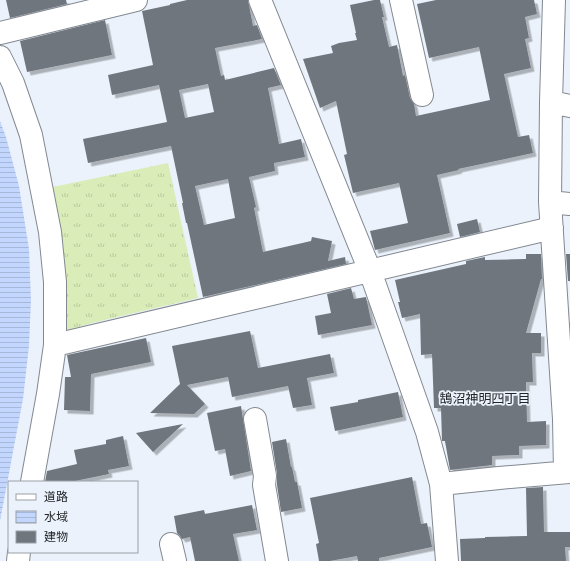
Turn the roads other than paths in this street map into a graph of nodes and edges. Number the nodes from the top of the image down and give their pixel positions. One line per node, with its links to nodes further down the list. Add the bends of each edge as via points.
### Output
1 (136, 0): 5 (street)
2 (260, 0): 11 (street)
3 (401, 0): 7 (street)
4 (559, 11): 8 (street)
5 (0, 33)
6 (0, 57): 13 (street, via 13,83 31,135 44,199 55,282)
7 (422, 95)
8 (560, 104): 9 (street)
9 (560, 203): 10 (street)
10 (552, 228): 11 (street); 12 (street)
11 (370, 271): 13 (street); 17 (street, via 428,432)
12 (564, 336): 15 (street, via 564,419)
13 (55, 345): 16 (street)
14 (255, 419): 18 (street)
15 (568, 472): 17 (street)
16 (32, 481)
17 (441, 484): 19 (street)
18 (277, 561)
19 (447, 561)

